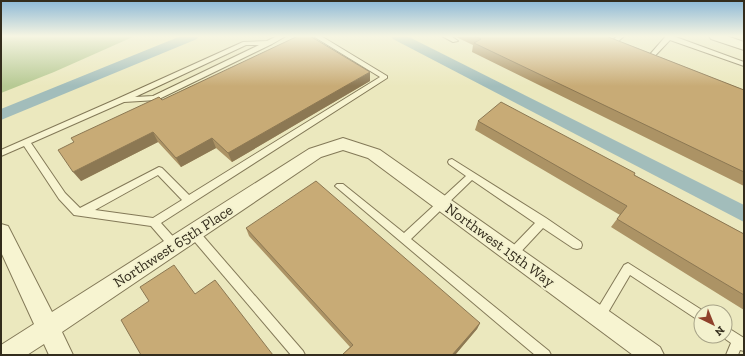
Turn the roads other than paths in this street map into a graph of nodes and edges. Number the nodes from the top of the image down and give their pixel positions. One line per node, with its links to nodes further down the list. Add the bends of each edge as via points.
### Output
1 (224, 53): 8 (lane)
2 (250, 53): 8 (lane, via 154,98)
3 (344, 53): 15 (lane, via 385,77)
4 (655, 53): 6 (lane)
5 (712, 53): 7 (lane)
6 (648, 60)
7 (744, 64)
8 (120, 101): 9 (lane)
9 (26, 142): 11 (lane); 17 (lane, via 62,196 77,212)
10 (343, 144): 16 (street, Northwest 15th Way, via 374,154); 21 (street, Northwest 65th Place, via 316,153)
11 (1, 153)
12 (452, 162): 13 (lane)
13 (472, 175): 16 (lane); 18 (lane)
14 (340, 186): 22 (lane)
15 (189, 201): 17 (lane, via 159,170); 19 (lane)
16 (441, 203): 22 (lane); 25 (street, Northwest 15th Way)
17 (82, 213): 19 (lane)
18 (543, 221): 24 (lane); 25 (lane)
19 (154, 222): 23 (lane)
20 (1, 232): 28 (street)
21 (194, 232): 23 (street, Northwest 65th Place); 32 (lane)
22 (404, 238): 33 (lane)
23 (174, 245): 28 (street, Northwest 65th Place)
24 (577, 245)
25 (512, 254): 27 (street, Northwest 15th Way)
26 (693, 311): 27 (lane, via 628,268)
27 (599, 317): 34 (street, Northwest 15th Way)
28 (48, 328): 30 (street, Northwest 65th Place); 31 (street)
29 (741, 343): 35 (lane)
30 (6, 355)
31 (61, 355)
32 (298, 355)
33 (544, 355)
34 (652, 355)
35 (732, 355)

